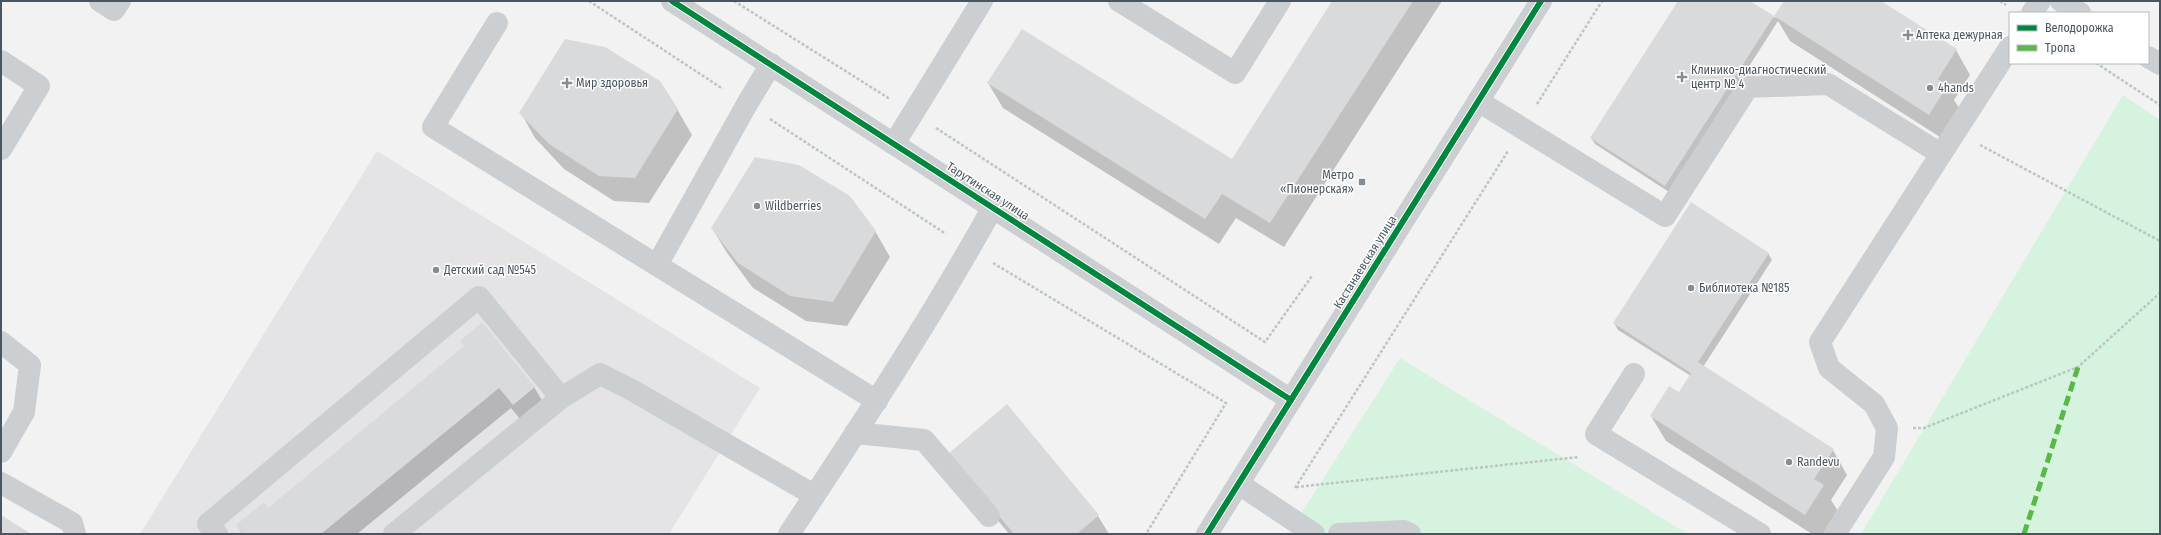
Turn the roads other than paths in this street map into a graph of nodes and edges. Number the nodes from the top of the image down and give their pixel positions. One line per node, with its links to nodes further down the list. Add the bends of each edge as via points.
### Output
1 (100, 1): 2 (street, via 114,10)
2 (120, 1)
3 (672, 1): 16 (street, Тарутинская улица)
4 (982, 1): 19 (street)
5 (1119, 1): 6 (street, via 1236,73)
6 (1280, 1)
7 (1541, 1): 18 (street, Кастанаевская улица)
8 (2040, 1): 10 (street)
9 (2062, 1): 11 (street)
10 (2033, 12)
11 (2078, 12)
12 (497, 23): 23 (street, via 434,127)
13 (2009, 49): 21 (street)
14 (2149, 58): 17 (street)
15 (1, 62): 20 (street, via 39,86)
16 (771, 64): 19 (street, Тарутинская улица); 23 (street)
17 (2160, 64)
18 (1478, 101): 21 (street, via 1664,216 1748,87 1828,84); 27 (street, Кастанаевская улица)
19 (894, 144): 22 (street, Тарутинская улица)
20 (1, 149)
21 (1941, 154): 44 (street, via 1820,342 1829,368 1874,404 1887,428 1884,457)
22 (993, 207): 27 (street, Тарутинская улица); 28 (street)
23 (657, 265): 28 (street)
24 (1, 342): 30 (street, via 30,366 24,412)
25 (1634, 374): 43 (street, via 1596,434)
26 (561, 398): 33 (street, via 600,374); 36 (street, via 480,297 208,524); 37 (street)
27 (1291, 400): 32 (street, Кастанаевская улица)
28 (877, 401): 29 (street)
29 (855, 433): 33 (street); 34 (street, via 924,440)
30 (1, 452)
31 (1, 483): 35 (street, via 72,523)
32 (1239, 484): 39 (street, Кастанаевская улица); 40 (street)
33 (814, 495): 38 (street)
34 (989, 516)
35 (75, 534)
36 (217, 534)
37 (394, 534)
38 (789, 534)
39 (1208, 534)
40 (1314, 534)
41 (1339, 534): 42 (street, via 1404,531)
42 (1410, 534)
43 (1760, 534)
44 (1835, 534)

